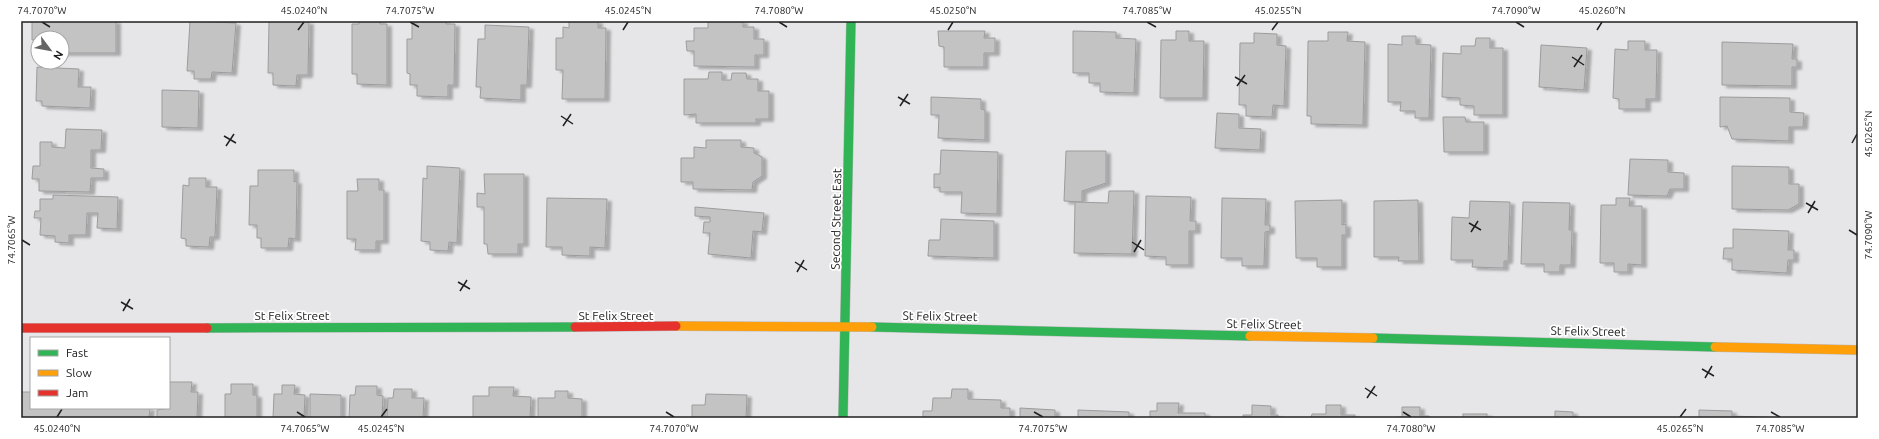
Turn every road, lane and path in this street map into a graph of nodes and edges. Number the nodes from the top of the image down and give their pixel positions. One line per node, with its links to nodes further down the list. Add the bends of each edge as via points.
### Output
1 (851, 21): 2 (street, Second Street East)
2 (846, 326): 3 (street, St Felix Street); 4 (street, St Felix Street); 5 (street, Second Street East)
3 (21, 328)
4 (1858, 350)
5 (843, 418)

